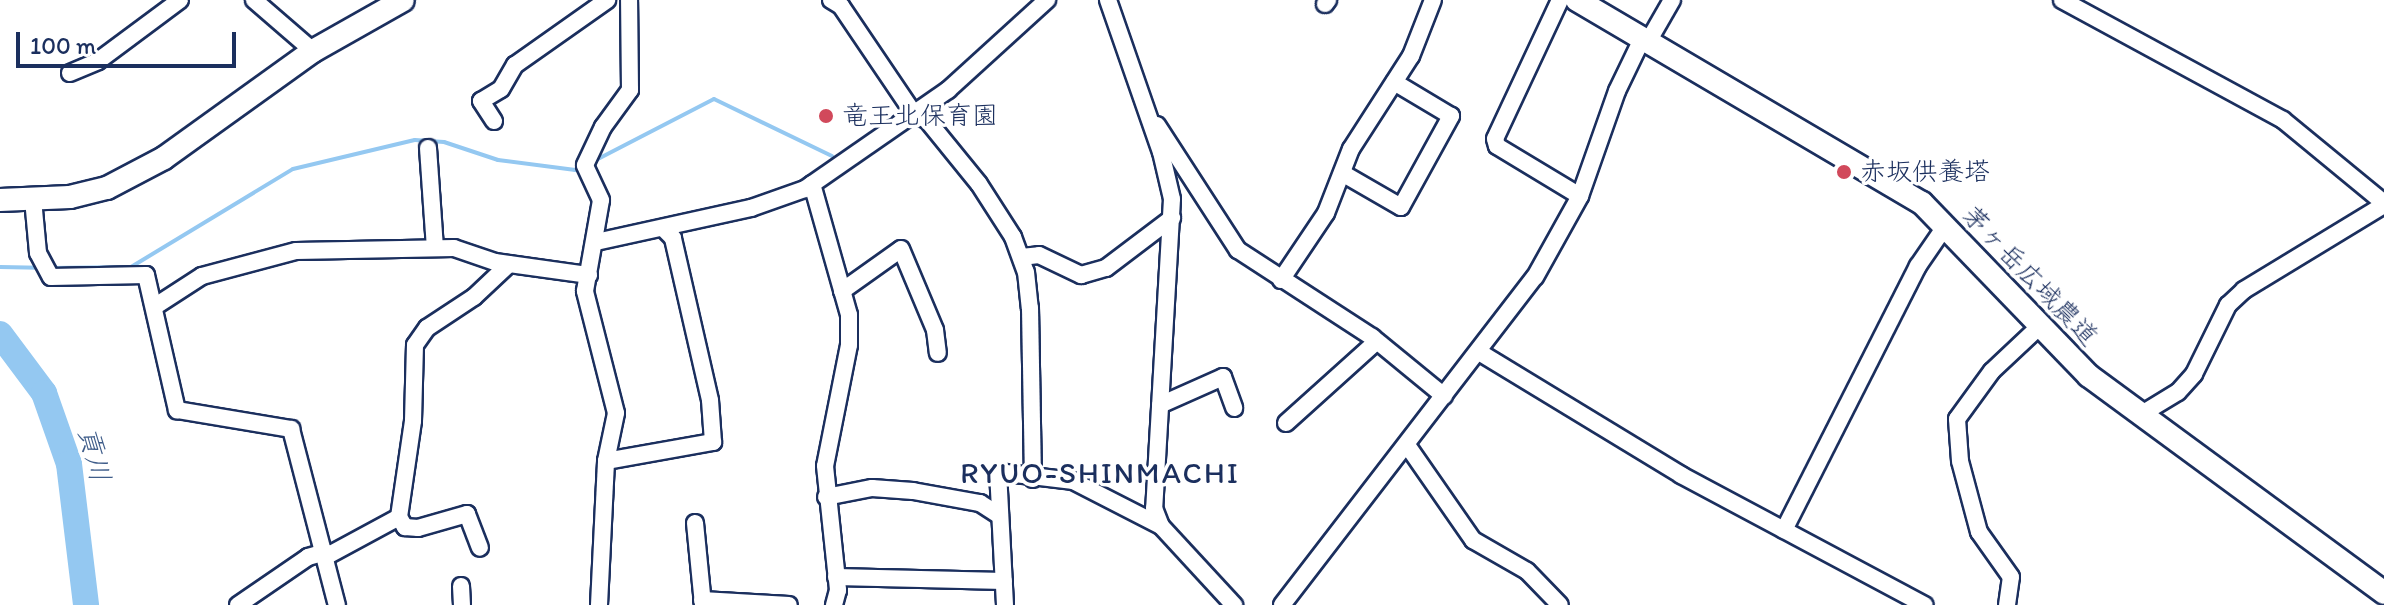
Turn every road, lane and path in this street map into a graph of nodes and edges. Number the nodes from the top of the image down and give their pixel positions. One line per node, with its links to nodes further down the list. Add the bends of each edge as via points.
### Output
1 (180, 0): 16 (street, via 98,61)
2 (254, 0): 15 (street)
3 (403, 0): 15 (street)
4 (607, 0): 20 (street, via 515,65 501,89 481,101)
5 (629, 0): 31 (street, via 630,90 603,127 587,170 601,200)
6 (831, 0): 18 (street, via 841,6)
7 (1047, 0): 18 (street)
8 (1108, 0): 19 (street)
9 (1433, 0): 17 (street, via 1411,56)
10 (1560, 0): 24 (street, via 1495,139 1497,146)
11 (1577, 0): 14 (street, 茅ヶ岳広域農道)
12 (1672, 0): 14 (street)
13 (2062, 0): 27 (street, via 2283,120)
14 (1646, 38): 24 (street, via 1617,91); 29 (street, 茅ヶ岳広域農道, via 1897,187 1922,203)
15 (313, 51): 25 (street, via 164,158 107,188)
16 (70, 73)
17 (1394, 82): 22 (street); 22 (street, via 1451,116 1401,207)
18 (914, 114): 23 (street); 33 (street, via 927,120 979,184)
19 (1149, 114): 28 (street); 36 (street, via 1238,250)
20 (494, 121)
21 (428, 148): 32 (street)
22 (1342, 173): 36 (street, via 1326,213)
23 (812, 184): 30 (street, via 751,208); 37 (street)
24 (1580, 196): 41 (street, via 1535,277)
25 (33, 199): 26 (street); 38 (street, via 41,258 51,277 146,275)
26 (0, 200)
27 (2384, 204): 46 (street, via 2244,290 2228,305 2194,374 2178,392)
28 (1172, 218): 33 (street, via 1106,268 1081,275 1039,255); 44 (street)
29 (1944, 228): 39 (street, 茅ヶ岳広域農道); 56 (street, via 1918,266)
30 (664, 229): 31 (street); 49 (street, via 673,238 710,400 713,442)
31 (596, 242): 35 (street)
32 (435, 248): 34 (street); 38 (street, via 296,251 202,276)
33 (1021, 257): 50 (street, via 1030,308)
34 (509, 264): 35 (street); 53 (street, via 474,297 427,328 415,345 413,421)
35 (589, 275): 49 (street, via 585,291 616,413)
36 (1281, 280): 40 (street)
37 (842, 291): 42 (street, via 901,249 935,330); 51 (street, via 849,345 830,422)
38 (154, 307): 58 (street, via 177,410 291,429)
39 (2041, 325): 46 (street, 茅ヶ岳広域農道, via 2089,376); 75 (street, via 1992,371 1957,419 1960,461 1979,532 2011,577)
40 (1377, 341): 43 (street); 47 (street)
41 (1479, 352): 43 (street); 56 (street, via 1681,475)
42 (938, 353)
43 (1444, 396): 48 (street)
44 (1160, 405): 45 (street, via 1223,377); 55 (street, via 1154,489)
45 (1234, 408)
46 (2140, 415): 62 (street, 茅ヶ岳広域農道)
47 (1286, 423)
48 (1407, 445): 72 (street); 73 (street, via 1473,540 1527,571)
49 (606, 461): 67 (street)
50 (1033, 479): 52 (street, via 998,472); 55 (street, via 1073,481)
51 (826, 497): 52 (street, via 872,488 913,491 980,503); 59 (street)
52 (1000, 516): 60 (street)
53 (399, 517): 57 (street, via 405,527 418,528 467,514); 58 (street)
54 (695, 523): 63 (street)
55 (1161, 526): 71 (street)
56 (1784, 530): 74 (street)
57 (480, 548)
58 (326, 554): 64 (street, via 308,557); 65 (street)
59 (836, 577): 60 (street); 69 (street)
60 (1004, 581): 70 (street)
61 (461, 586): 66 (street)
62 (2384, 593)
63 (702, 603): 68 (street)
64 (238, 605)
65 (337, 605)
66 (462, 605)
67 (599, 605)
68 (789, 605)
69 (834, 605)
70 (1005, 605)
71 (1234, 605)
72 (1282, 605)
73 (1560, 605)
74 (1924, 605)
75 (2007, 605)

